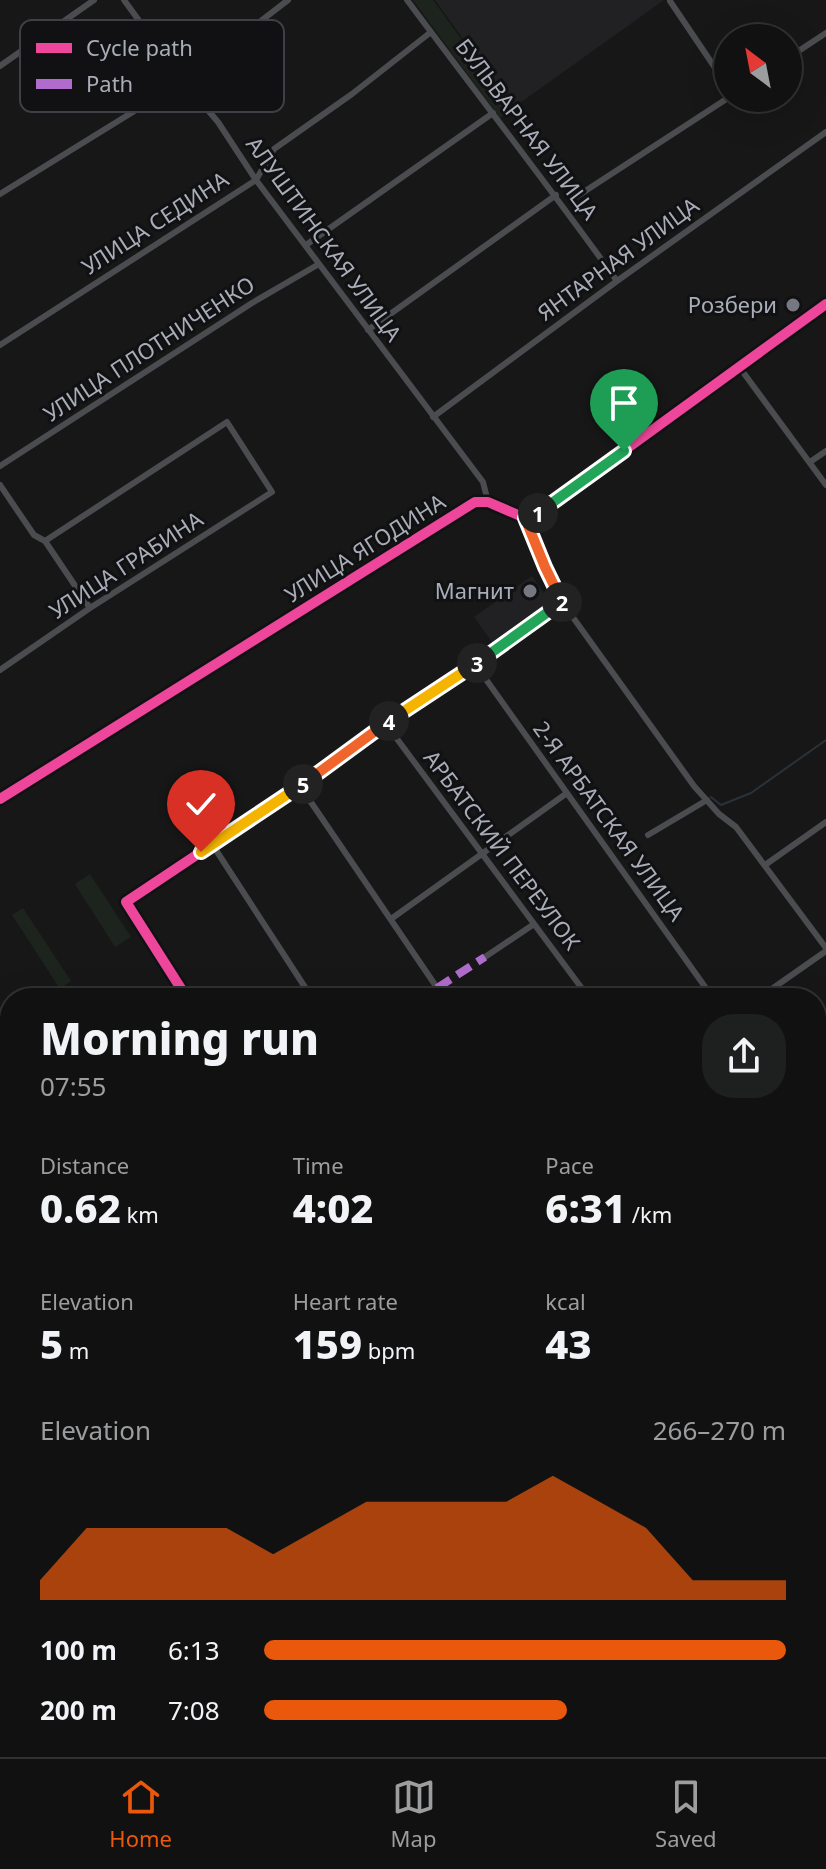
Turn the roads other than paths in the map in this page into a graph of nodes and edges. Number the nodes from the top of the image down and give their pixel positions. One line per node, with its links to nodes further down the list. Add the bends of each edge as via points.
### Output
1 (94, 0): 6 (street)
2 (124, 0): 7 (street, АЛУШТИНСКАЯ УЛИЦА)
3 (288, 0): 8 (street)
4 (407, 0): 9 (street, БУЛЬВАРНАЯ УЛИЦА)
5 (670, 1): 14 (street)
6 (66, 20)
7 (139, 20)
8 (262, 20)
9 (431, 32): 18 (street, БУЛЬВАРНАЯ УЛИЦА); 20 (street, УЛИЦА СЕДИНА, via 274,149)
10 (826, 33): 11 (street)
11 (802, 49)
12 (20, 52): 13 (street)
13 (0, 66)
14 (714, 66)
15 (714, 107): 23 (street)
16 (133, 112): 21 (street)
17 (209, 112): 20 (street, АЛУШТИНСКАЯ УЛИЦА)
18 (493, 113): 22 (street, БУЛЬВАРНАЯ УЛИЦА); 24 (street)
19 (826, 132): 26 (street, ЯНТАРНАЯ УЛИЦА)
20 (256, 180): 24 (street, АЛУШТИНСКАЯ УЛИЦА); 29 (street, УЛИЦА СЕДИНА)
21 (0, 194)
22 (556, 195): 26 (street, БУЛЬВАРНАЯ УЛИЦА); 28 (street)
23 (576, 197)
24 (306, 245): 25 (street, АЛУШТИНСКАЯ УЛИЦА)
25 (319, 264): 28 (street, АЛУШТИНСКАЯ УЛИЦА); 34 (street, УЛИЦА ПЛОТНИЧЕНКО)
26 (617, 281): 31 (street, ЯНТАРНАЯ УЛИЦА)
27 (826, 304): 30 (street)
28 (368, 330): 31 (street, АЛУШТИНСКАЯ УЛИЦА)
29 (0, 345)
30 (740, 368): 33 (street); 38 (street)
31 (433, 417): 37 (street, АЛУШТИНСКАЯ УЛИЦА, via 483,482)
32 (826, 451): 33 (street)
33 (810, 462): 36 (street)
34 (0, 466)
35 (0, 485): 39 (street, via 34,535)
36 (826, 485)
37 (488, 502): 38 (street); 47 (street, УЛИЦА ЯГОДИНА, via 475,502)
38 (525, 518): 40 (street)
39 (45, 541): 41 (street); 41 (street, УЛИЦА ГРАБИНА, via 227,422 272,492)
40 (563, 602): 42 (street); 48 (street)
41 (90, 608): 43 (street, УЛИЦА ГРАБИНА)
42 (475, 664): 44 (street); 46 (street, 2-Я АРБАТСКАЯ УЛИЦА)
43 (0, 670)
44 (386, 724): 45 (street); 52 (street, АРБАТСКИЙ ПЕРЕУЛОК)
45 (300, 786): 51 (street); 54 (street)
46 (567, 793): 52 (street); 62 (street, 2-Я АРБАТСКАЯ УЛИЦА)
47 (0, 799)
48 (707, 800): 50 (street); 53 (street)
49 (826, 822): 53 (street)
50 (648, 835)
51 (212, 844): 58 (street, via 126,902); 59 (street)
52 (482, 854): 54 (street); 55 (street, АРБАТСКИЙ ПЕРЕУЛОК)
53 (765, 865): 56 (street)
54 (391, 919): 60 (street)
55 (534, 924): 57 (street); 61 (street, АРБАТСКИЙ ПЕРЕУЛОК)
56 (826, 949): 63 (street)
57 (485, 957)
58 (181, 988)
59 (306, 988)
60 (437, 988)
61 (582, 988)
62 (706, 988)
63 (773, 988)

